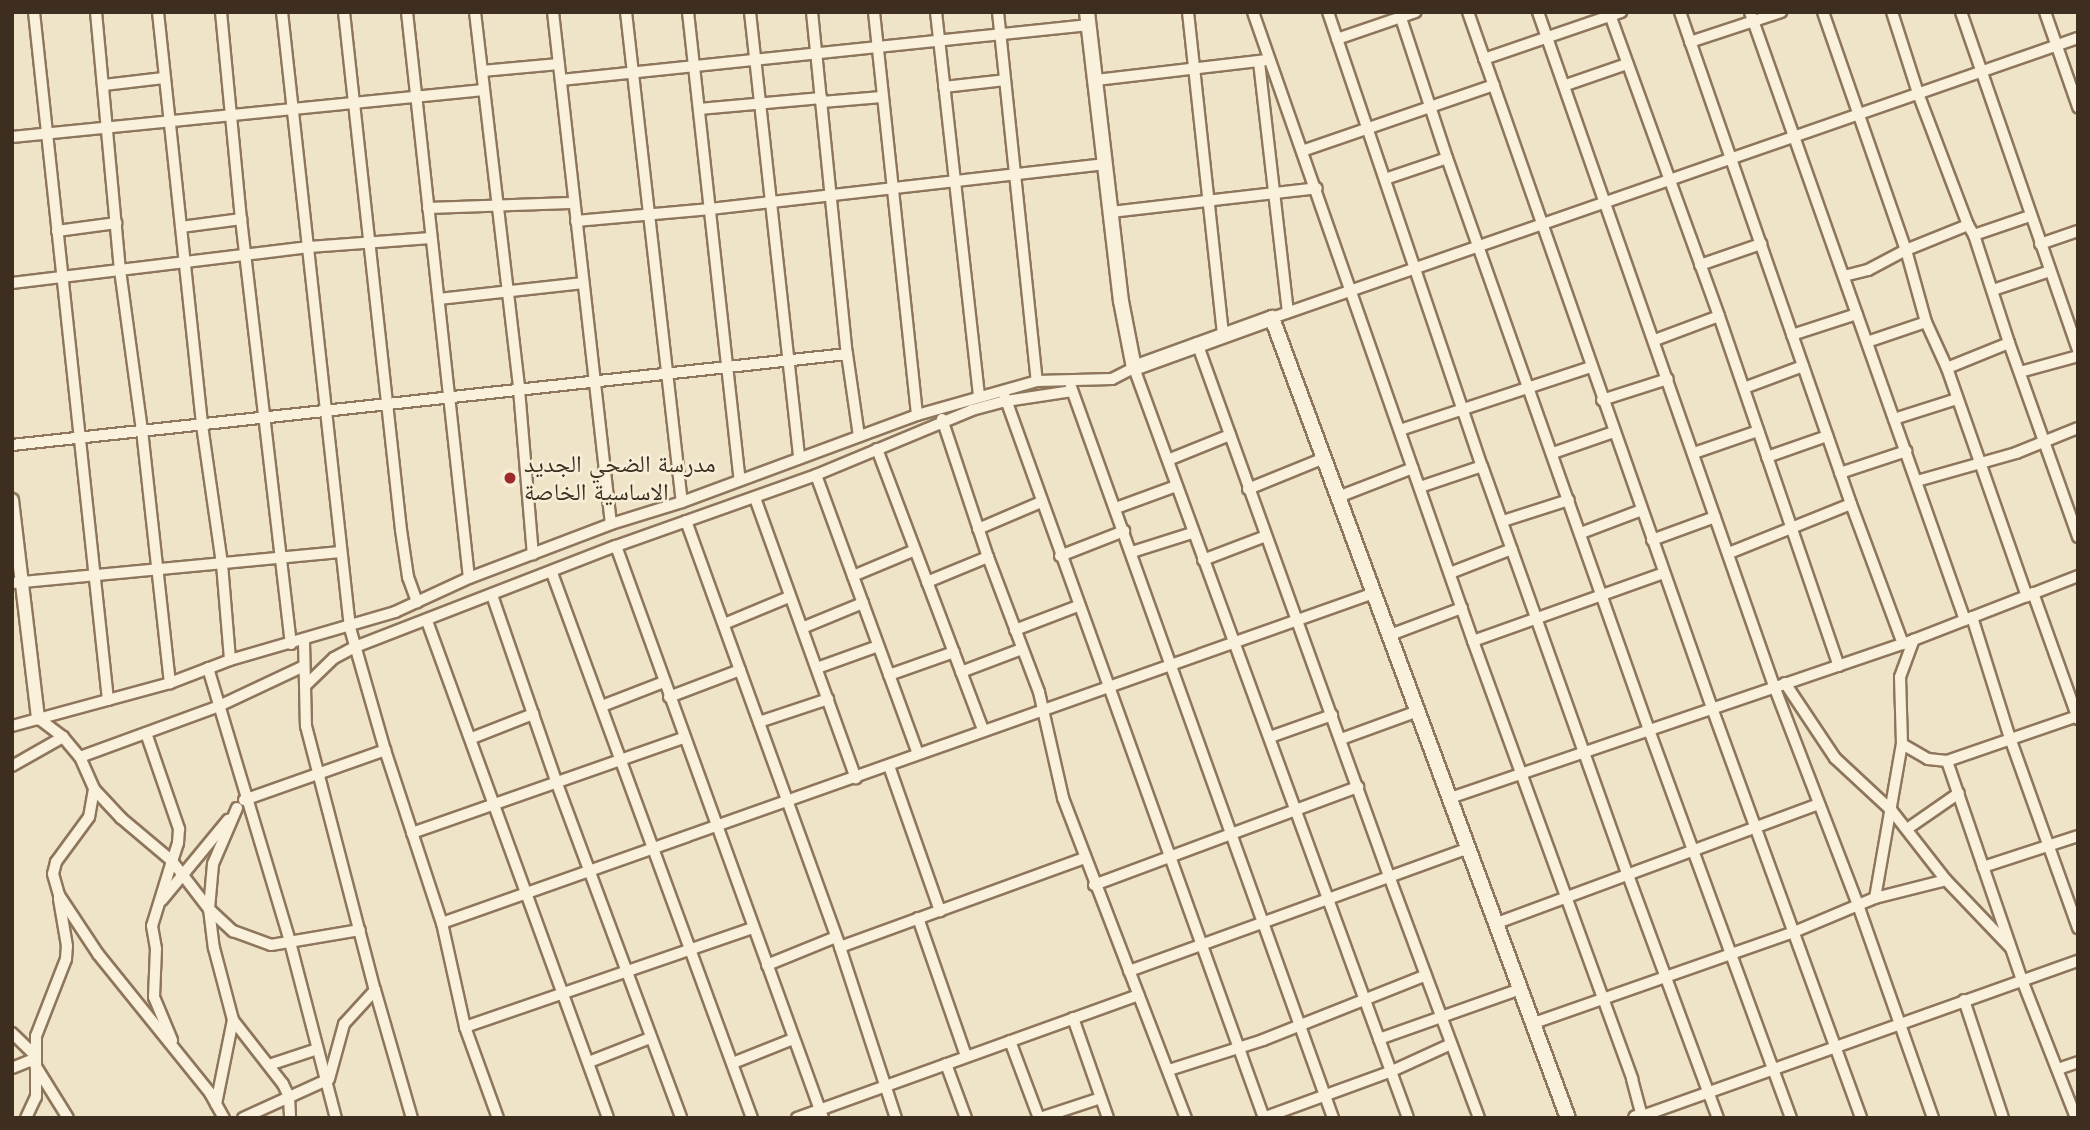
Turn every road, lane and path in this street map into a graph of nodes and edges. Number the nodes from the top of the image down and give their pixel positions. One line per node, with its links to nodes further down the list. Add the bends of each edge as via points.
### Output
1 (34, 12): 76 (street)
2 (96, 12): 56 (street)
3 (158, 12): 52 (street)
4 (221, 12): 72 (street)
5 (282, 12): 70 (street)
6 (344, 12): 66 (street)
7 (407, 12): 63 (street)
8 (475, 12): 49 (street)
9 (553, 12): 45 (street)
10 (626, 12): 50 (street)
11 (688, 12): 47 (street)
12 (750, 12): 42 (street)
13 (812, 12): 41 (street)
14 (874, 12): 40 (street)
15 (936, 12): 38 (street)
16 (998, 12): 33 (street)
17 (1188, 12): 48 (street)
18 (1253, 12): 44 (street)
19 (1328, 12): 36 (street)
20 (1416, 12): 30 (street)
21 (1468, 12): 43 (street)
22 (1538, 12): 34 (street)
23 (1680, 12): 37 (street)
24 (1782, 12): 31 (street)
25 (1823, 12): 71 (street)
26 (1892, 12): 61 (street)
27 (1961, 12): 51 (street)
28 (2045, 12): 39 (street)
29 (1613, 13): 34 (street); 46 (street)
30 (1400, 15): 36 (street); 67 (street)
31 (1752, 17): 37 (street); 78 (street)
32 (1088, 19): 33 (street); 55 (main road)
33 (1000, 36): 38 (street); 54 (street)
34 (1547, 38): 43 (street); 58 (street)
35 (2078, 38): 39 (street)
36 (1338, 39): 75 (street)
37 (1690, 42): 81 (street)
38 (939, 43): 40 (street); 59 (street)
39 (2058, 46): 51 (street); 68 (street)
40 (878, 49): 41 (street); 62 (street)
41 (817, 54): 42 (street); 64 (street)
42 (755, 59): 47 (street); 65 (street)
43 (1484, 59): 57 (street)
44 (1264, 61): 48 (street); 79 (street); 89 (street)
45 (559, 64): 49 (street); 53 (street)
46 (1627, 64): 58 (street); 85 (street)
47 (694, 66): 50 (street); 69 (street)
48 (1193, 68): 55 (street); 91 (street)
49 (482, 71): 60 (street)
50 (632, 74): 53 (street); 99 (street)
51 (1983, 74): 61 (street); 100 (street)
52 (164, 78): 56 (street); 73 (street)
53 (561, 80): 94 (street)
54 (1005, 80): 59 (street); 83 (street)
55 (1096, 80): 82 (main road)
56 (104, 85): 74 (street)
57 (1494, 85): 67 (street); 104 (street)
58 (1566, 85): 92 (street)
59 (944, 87): 86 (street)
60 (484, 90): 63 (street); 95 (street)
61 (1919, 96): 71 (street); 105 (street)
62 (881, 97): 64 (street); 88 (street)
63 (416, 98): 66 (street); 96 (street)
64 (822, 100): 65 (street); 90 (street)
65 (759, 103): 69 (street); 93 (street)
66 (353, 104): 70 (street); 111 (street)
67 (1431, 106): 75 (street); 80 (street)
68 (2078, 107)
69 (699, 109): 97 (street)
70 (292, 110): 72 (street); 115 (street)
71 (1858, 114): 78 (street); 116 (street)
72 (230, 115): 73 (street); 101 (street)
73 (168, 120): 74 (street); 106 (street)
74 (107, 126): 76 (street); 103 (street)
75 (1367, 129): 79 (street); 84 (street)
76 (46, 133): 77 (street); 107 (street)
77 (12, 137)
78 (1793, 137): 81 (street); 124 (street)
79 (1302, 151): 87 (street)
80 (1447, 158): 84 (street); 114 (street)
81 (1731, 158): 85 (street); 112 (street)
82 (1105, 164): 83 (street); 98 (main road)
83 (1016, 176): 86 (street); 155 (street)
84 (1385, 179): 120 (street)
85 (1669, 180): 92 (street); 119 (street)
86 (955, 182): 88 (street); 163 (street)
87 (1317, 188): 89 (street); 128 (street)
88 (893, 189): 90 (street); 171 (street)
89 (1276, 193): 91 (street); 131 (street)
90 (831, 195): 93 (street); 143 (street)
91 (1207, 200): 98 (street); 136 (street)
92 (1606, 200): 104 (street); 138 (street)
93 (770, 202): 97 (street); 145 (street)
94 (574, 203): 95 (street); 102 (street)
95 (498, 205): 96 (street); 129 (street)
96 (428, 208): 110 (street)
97 (710, 209): 99 (street); 148 (street)
98 (1111, 212): 149 (main road)
99 (649, 215): 102 (street); 152 (street)
100 (2030, 216): 109 (street); 113 (street)
101 (241, 219): 106 (street); 117 (street)
102 (576, 221): 125 (street)
103 (116, 223): 107 (street); 121 (street)
104 (1541, 224): 114 (street); 147 (street)
105 (1968, 225): 109 (street); 116 (street)
106 (181, 227): 118 (street)
107 (57, 231): 123 (street)
108 (2078, 231): 113 (street)
109 (1975, 234): 127 (street)
110 (432, 238): 111 (street); 130 (street)
111 (368, 241): 115 (street); 167 (street)
112 (1761, 244): 119 (street); 137 (street)
113 (2040, 244): 122 (street)
114 (1479, 246): 120 (street); 157 (street)
115 (309, 247): 117 (street); 170 (street)
116 (1906, 250): 124 (street, via 1868,270); 135 (street)
117 (246, 254): 118 (street); 172 (street)
118 (184, 263): 121 (street); 175 (street)
119 (1700, 265): 133 (street)
120 (1416, 269): 128 (street); 168 (street)
121 (120, 270): 123 (street); 177 (street)
122 (2050, 271): 127 (street); 142 (street)
123 (62, 276): 126 (street); 181 (street)
124 (1844, 276): 132 (street)
125 (583, 282): 129 (street); 156 (street)
126 (12, 283)
127 (1993, 290): 141 (street)
128 (1350, 291): 131 (street); 178 (street)
129 (507, 292): 130 (street); 159 (street)
130 (439, 299): 162 (street)
131 (1288, 312): 134 (street)
132 (1857, 314): 137 (street); 139 (street)
133 (1719, 316): 138 (street); 158 (street)
134 (1272, 318): 136 (main road); 193 (main road)
135 (1926, 322): 139 (street); 150 (street)
136 (1223, 334): 140 (main road)
137 (1792, 335): 146 (street)
138 (1655, 340): 154 (street)
139 (1867, 342): 173 (street)
140 (1197, 343): 149 (main road); 182 (street)
141 (2009, 343): 150 (street); 151 (street)
142 (2078, 350)
143 (847, 354): 145 (street); 183 (street)
144 (2078, 356): 151 (street)
145 (787, 361): 148 (street); 192 (street)
146 (1803, 366): 158 (street); 184 (street)
147 (1591, 367): 157 (street); 165 (street)
148 (726, 368): 152 (street); 200 (street)
149 (1134, 368): 153 (street, via 1112,379); 194 (street)
150 (1947, 368): 164 (street)
151 (2020, 372): 185 (street)
152 (666, 374): 156 (street); 209 (street)
153 (1068, 379): 155 (street); 161 (street)
154 (1668, 379): 165 (street); 190 (street)
155 (1037, 381): 160 (street)
156 (595, 383): 159 (street); 217 (street)
157 (1527, 386): 168 (street); 189 (street)
158 (1744, 387): 179 (street)
159 (519, 389): 162 (street); 232 (street)
160 (1002, 390): 163 (street); 166 (street)
161 (1072, 391): 166 (street); 212 (street)
162 (449, 397): 167 (street); 245 (street)
163 (979, 397): 169 (street)
164 (1957, 399): 173 (street); 195 (street)
165 (1602, 400): 180 (street)
166 (1006, 401): 174 (street); 210 (street)
167 (387, 402): 170 (street); 253 (street, via 408,577)
168 (1464, 408): 178 (street); 196 (street)
169 (939, 409): 171 (street); 174 (street)
170 (325, 411): 172 (street); 229 (street)
171 (917, 415): 183 (street)
172 (263, 416): 175 (street); 234 (street)
173 (1894, 419): 188 (street)
174 (943, 422): 187 (street); 218 (street)
175 (202, 425): 177 (street); 237 (street)
176 (2078, 428): 185 (street)
177 (142, 430): 181 (street); 238 (street)
178 (1400, 430): 197 (street)
179 (1758, 431): 190 (street); 191 (street)
180 (1614, 432): 189 (street); 213 (street)
181 (80, 435): 186 (street); 242 (street)
182 (1230, 435): 194 (street); 204 (street)
183 (859, 436): 192 (street)
184 (1828, 436): 191 (street); 198 (street)
185 (2043, 442): 195 (street); 224 (street)
186 (12, 445)
187 (877, 449): 199 (street); 228 (street)
188 (1906, 451): 198 (street); 201 (street)
189 (1553, 453): 208 (street)
190 (1694, 453): 214 (street)
191 (1767, 457): 219 (street)
192 (799, 458): 200 (street)
193 (1324, 458): 204 (street); 205 (main road)
194 (1168, 460): 202 (street)
195 (1980, 464): 201 (street); 249 (street)
196 (1482, 466): 203 (street); 216 (street)
197 (1413, 468): 203 (street); 205 (street)
198 (1840, 472): 211 (street)
199 (816, 475): 206 (street); 243 (street)
200 (740, 480): 209 (street)
201 (1917, 481): 258 (street)
202 (1176, 486): 212 (street); 221 (street)
203 (1420, 487): 240 (street)
204 (1248, 489): 223 (street)
205 (1338, 497): 248 (main road)
206 (754, 498): 215 (street); 251 (street)
207 (12, 500): 246 (street)
208 (1569, 500): 216 (street); 222 (street)
209 (682, 502): 217 (street)
210 (1041, 502): 218 (street); 233 (street)
211 (1851, 504): 219 (street); 270 (street)
212 (1116, 508): 220 (street)
213 (1642, 510): 222 (street); 225 (street)
214 (1715, 517): 225 (street); 231 (street)
215 (686, 521): 226 (street); 261 (street)
216 (1503, 521): 227 (street)
217 (611, 524): 232 (street)
218 (978, 529): 235 (street)
219 (1791, 530): 231 (street); 279 (street)
220 (1124, 531): 230 (street); 233 (street)
221 (1192, 533): 230 (street); 236 (street)
222 (1581, 533): 252 (street)
223 (1266, 536): 236 (street); 259 (street)
224 (2078, 537)
225 (1652, 540): 241 (street)
226 (616, 546): 239 (street); 286 (street)
227 (1512, 549): 240 (street); 257 (street)
228 (915, 550): 243 (street); 247 (street)
229 (341, 552): 234 (street); 262 (street)
230 (1132, 552): 277 (street)
231 (1728, 553): 287 (street)
232 (533, 554): 245 (street)
233 (1060, 556): 255 (street)
234 (281, 558): 237 (street); 271 (street)
235 (988, 558): 247 (street); 264 (street)
236 (1203, 560): 269 (street)
237 (222, 564): 238 (street); 276 (street)
238 (156, 572): 242 (street); 285 (street)
239 (552, 573): 250 (street); 294 (street)
240 (1450, 573): 256 (street)
241 (1664, 573): 252 (street); 296 (street)
242 (95, 576): 246 (street); 292 (street)
243 (853, 576): 254 (street)
244 (2078, 576): 249 (street)
245 (469, 578): 253 (street)
246 (17, 582): 301 (street)
247 (927, 582): 275 (street)
248 (1374, 593): 259 (street); 265 (main road)
249 (2030, 594): 258 (street); 300 (street)
250 (492, 595): 260 (street); 298 (street)
251 (789, 597): 261 (street); 263 (street)
252 (1602, 597): 257 (street); 305 (street)
253 (418, 602): 262 (street)
254 (863, 603): 263 (street); 272 (street)
255 (1078, 606): 264 (street); 289 (street)
256 (1462, 608): 265 (street); 268 (street)
257 (1538, 619): 268 (street); 315 (street)
258 (1968, 619): 266 (street); 312 (street)
259 (1296, 620): 269 (street); 299 (street)
260 (427, 621): 273 (street); 309 (street)
261 (724, 624): 282 (street)
262 (350, 628): 267 (street); 273 (street)
263 (802, 628): 281 (street)
264 (1015, 630): 274 (street)
265 (1390, 635): 297 (main road)
266 (1914, 639): 270 (street); 313 (street, via 1900,677)
267 (304, 641): 271 (street); 278 (street)
268 (1473, 641): 323 (street)
269 (1234, 642): 277 (street); 308 (street)
270 (1903, 643): 279 (street)
271 (291, 644): 276 (street)
272 (878, 646): 281 (street); 284 (street)
273 (355, 647): 288 (street, via 334,658); 314 (street)
274 (1022, 649): 283 (street); 295 (street)
275 (954, 652): 283 (street); 284 (street)
276 (230, 660): 280 (street)
277 (1172, 665): 289 (street); 341 (street)
278 (304, 666): 288 (street); 293 (street)
279 (1839, 666): 287 (street)
280 (208, 668): 285 (street); 293 (street)
281 (817, 668): 291 (street)
282 (740, 670): 290 (street); 302 (street)
283 (961, 672): 304 (street)
284 (889, 675): 316 (street)
285 (170, 682): 292 (street)
286 (664, 682): 290 (street); 294 (street)
287 (1779, 684): 296 (street); 333 (street); 336 (street, via 1835,758)
288 (305, 686): 322 (street, via 306,726)
289 (1107, 688): 295 (street); 347 (street)
290 (669, 697): 310 (street)
291 (828, 699): 302 (street); 324 (street)
292 (108, 700): 301 (street)
293 (219, 706): 306 (street); 329 (street)
294 (601, 706): 318 (street)
295 (1043, 708): 304 (street); 348 (street, via 1058,783)
296 (1712, 708): 305 (street); 338 (street)
297 (1418, 710): 311 (street); 330 (main road)
298 (533, 714): 309 (street); 325 (street)
299 (1332, 715): 308 (street); 311 (street)
300 (2077, 717): 312 (street)
301 (38, 718): 303 (street); 307 (street)
302 (759, 722): 331 (street)
303 (12, 726)
304 (983, 729): 316 (street)
305 (1649, 730): 315 (street); 346 (street)
306 (146, 733): 317 (street); 349 (street, via 178,829)
307 (64, 737): 317 (street); 321 (street)
308 (1270, 737): 335 (street)
309 (472, 738): 332 (street)
310 (684, 738): 318 (street); 337 (street)
311 (1341, 738): 326 (street)
312 (2010, 738): 319 (street); 343 (street)
313 (1902, 744): 319 (street, via 1928,759); 336 (street)
314 (385, 750): 322 (street); 340 (street)
315 (1586, 751): 323 (street); 353 (street)
316 (918, 754): 320 (street)
317 (80, 757): 327 (street)
318 (621, 759): 325 (street); 344 (street)
319 (1947, 761): 328 (street)
320 (889, 765): 324 (street); 365 (street)
321 (12, 766)
322 (318, 773): 329 (street); 372 (street)
323 (1521, 773): 330 (street); 359 (street)
324 (856, 778): 331 (street)
325 (556, 781): 332 (street); 351 (street)
326 (1358, 787): 335 (street); 354 (street)
327 (94, 789): 349 (street); 358 (street, via 89,817 55,862)
328 (1959, 793): 339 (street); 350 (street)
329 (247, 798): 334 (street); 374 (street)
330 (1450, 798): 345 (main road)
331 (786, 800): 337 (street); 375 (street)
332 (495, 804): 340 (street); 357 (street)
333 (1818, 804): 338 (street); 362 (street)
334 (237, 808): 352 (street); 364 (street, via 214,859)
335 (1293, 809): 341 (street); 360 (street)
336 (1892, 811): 339 (street); 361 (street)
337 (716, 825): 344 (street); 370 (street)
338 (1757, 826): 346 (street); 373 (street)
339 (1907, 829): 355 (street)
340 (412, 833): 368 (street)
341 (1231, 833): 347 (street); 367 (street)
342 (2078, 836): 343 (street)
343 (2050, 845): 350 (street); 371 (street)
344 (654, 846): 351 (street); 378 (street)
345 (1469, 848): 354 (street); 369 (main road)
346 (1694, 852): 353 (street); 379 (street)
347 (1170, 857): 356 (street); 376 (street)
348 (1085, 858): 356 (street); 365 (street)
349 (172, 861): 352 (street); 363 (street)
350 (1983, 867): 377 (street)
351 (589, 870): 357 (street); 383 (street)
352 (184, 875): 363 (street); 364 (street)
353 (1628, 875): 359 (street); 385 (street)
354 (1389, 876): 360 (street); 384 (street)
355 (1946, 880): 361 (street); 377 (street)
356 (1094, 885): 382 (street)
357 (525, 891): 368 (street); 389 (street)
358 (59, 895): 410 (street, via 98,954); 412 (street, via 66,959 36,1036)
359 (1564, 896): 369 (street); 392 (street)
360 (1328, 897): 367 (street); 391 (street)
361 (1875, 898): 362 (street)
362 (1858, 905): 373 (street); 397 (street)
363 (156, 908): 410 (street, via 152,918 154,997)
364 (209, 909): 374 (street, via 241,936 265,944); 396 (street)
365 (940, 911): 366 (street)
366 (918, 918): 375 (street); 411 (street)
367 (1266, 922): 376 (street); 398 (street)
368 (442, 923): 400 (street)
369 (1497, 923): 387 (main road)
370 (754, 928): 378 (street); 381 (street)
371 (2078, 928)
372 (360, 930): 374 (street); 388 (street)
373 (1794, 932): 379 (street); 407 (street)
374 (290, 942): 409 (street)
375 (838, 942): 381 (street); 424 (street)
376 (1202, 946): 382 (street); 408 (street)
377 (2010, 948): 386 (street)
378 (691, 949): 383 (street); 415 (street)
379 (1731, 954): 385 (street); 419 (street)
380 (2078, 961): 386 (street)
381 (767, 965): 403 (street)
382 (1129, 971): 390 (street)
383 (626, 973): 389 (street); 402 (street)
384 (1426, 975): 391 (street); 394 (street)
385 (1667, 977): 392 (street); 425 (street)
386 (2022, 980): 393 (street); 420 (street)
387 (1520, 989): 394 (street); 399 (main road)
388 (375, 990): 423 (street, via 344,1024); 439 (street)
389 (564, 993): 400 (street); 413 (street)
390 (1139, 995): 395 (street); 421 (street)
391 (1364, 998): 398 (street); 404 (street)
392 (1604, 1000): 399 (street); 431 (street)
393 (1964, 1000): 397 (street); 459 (street)
394 (1441, 1017): 404 (street); 406 (street)
395 (1073, 1018): 405 (street); 428 (street)
396 (233, 1020): 417 (street); 429 (street)
397 (1900, 1022): 407 (street); 458 (street)
398 (1299, 1024): 408 (street); 426 (street)
399 (1534, 1024): 454 (main road)
400 (465, 1027): 440 (street)
401 (12, 1033): 412 (street)
402 (650, 1038): 413 (street); 442 (street)
403 (793, 1039): 415 (street); 430 (street)
404 (1379, 1039): 422 (street)
405 (1010, 1041): 411 (street); 447 (street)
406 (1451, 1044): 422 (street); 453 (street)
407 (1837, 1046): 419 (street); 457 (street)
408 (1240, 1047): 421 (street); 450 (street)
409 (317, 1049): 417 (street); 423 (street)
410 (177, 1054): 429 (street)
411 (967, 1056): 416 (street)
412 (34, 1060): 418 (street); 433 (street, via 36,1097); 434 (street)
413 (589, 1062): 441 (street)
414 (2078, 1062): 420 (street)
415 (733, 1063): 443 (street)
416 (946, 1064): 424 (street); 446 (street)
417 (269, 1065): 427 (street)
418 (12, 1068)
419 (1774, 1068): 425 (street); 456 (street)
420 (2058, 1069): 432 (street)
421 (1169, 1070): 449 (street)
422 (1392, 1071): 426 (street); 452 (street)
423 (326, 1081): 427 (street); 438 (street)
424 (884, 1087): 430 (street); 445 (street)
425 (1709, 1092): 431 (street); 455 (street)
426 (1325, 1096): 450 (street); 451 (street)
427 (289, 1097): 436 (street); 437 (street)
428 (1101, 1098): 447 (street); 448 (street)
429 (216, 1104): 435 (street)
430 (822, 1113): 444 (street)
431 (1640, 1117)
432 (2073, 1117)
433 (26, 1118)
434 (68, 1118)
435 (223, 1118)
436 (243, 1118)
437 (290, 1118)
438 (336, 1118)
439 (412, 1118)
440 (498, 1118)
441 (608, 1118)
442 (681, 1118)
443 (752, 1118)
444 (797, 1118)
445 (896, 1118)
446 (966, 1118)
447 (1039, 1118)
448 (1108, 1118)
449 (1186, 1118)
450 (1264, 1118)
451 (1334, 1118)
452 (1409, 1118)
453 (1479, 1118)
454 (1568, 1118)
455 (1718, 1118)
456 (1791, 1118)
457 (1861, 1118)
458 (1933, 1118)
459 (2003, 1118)

